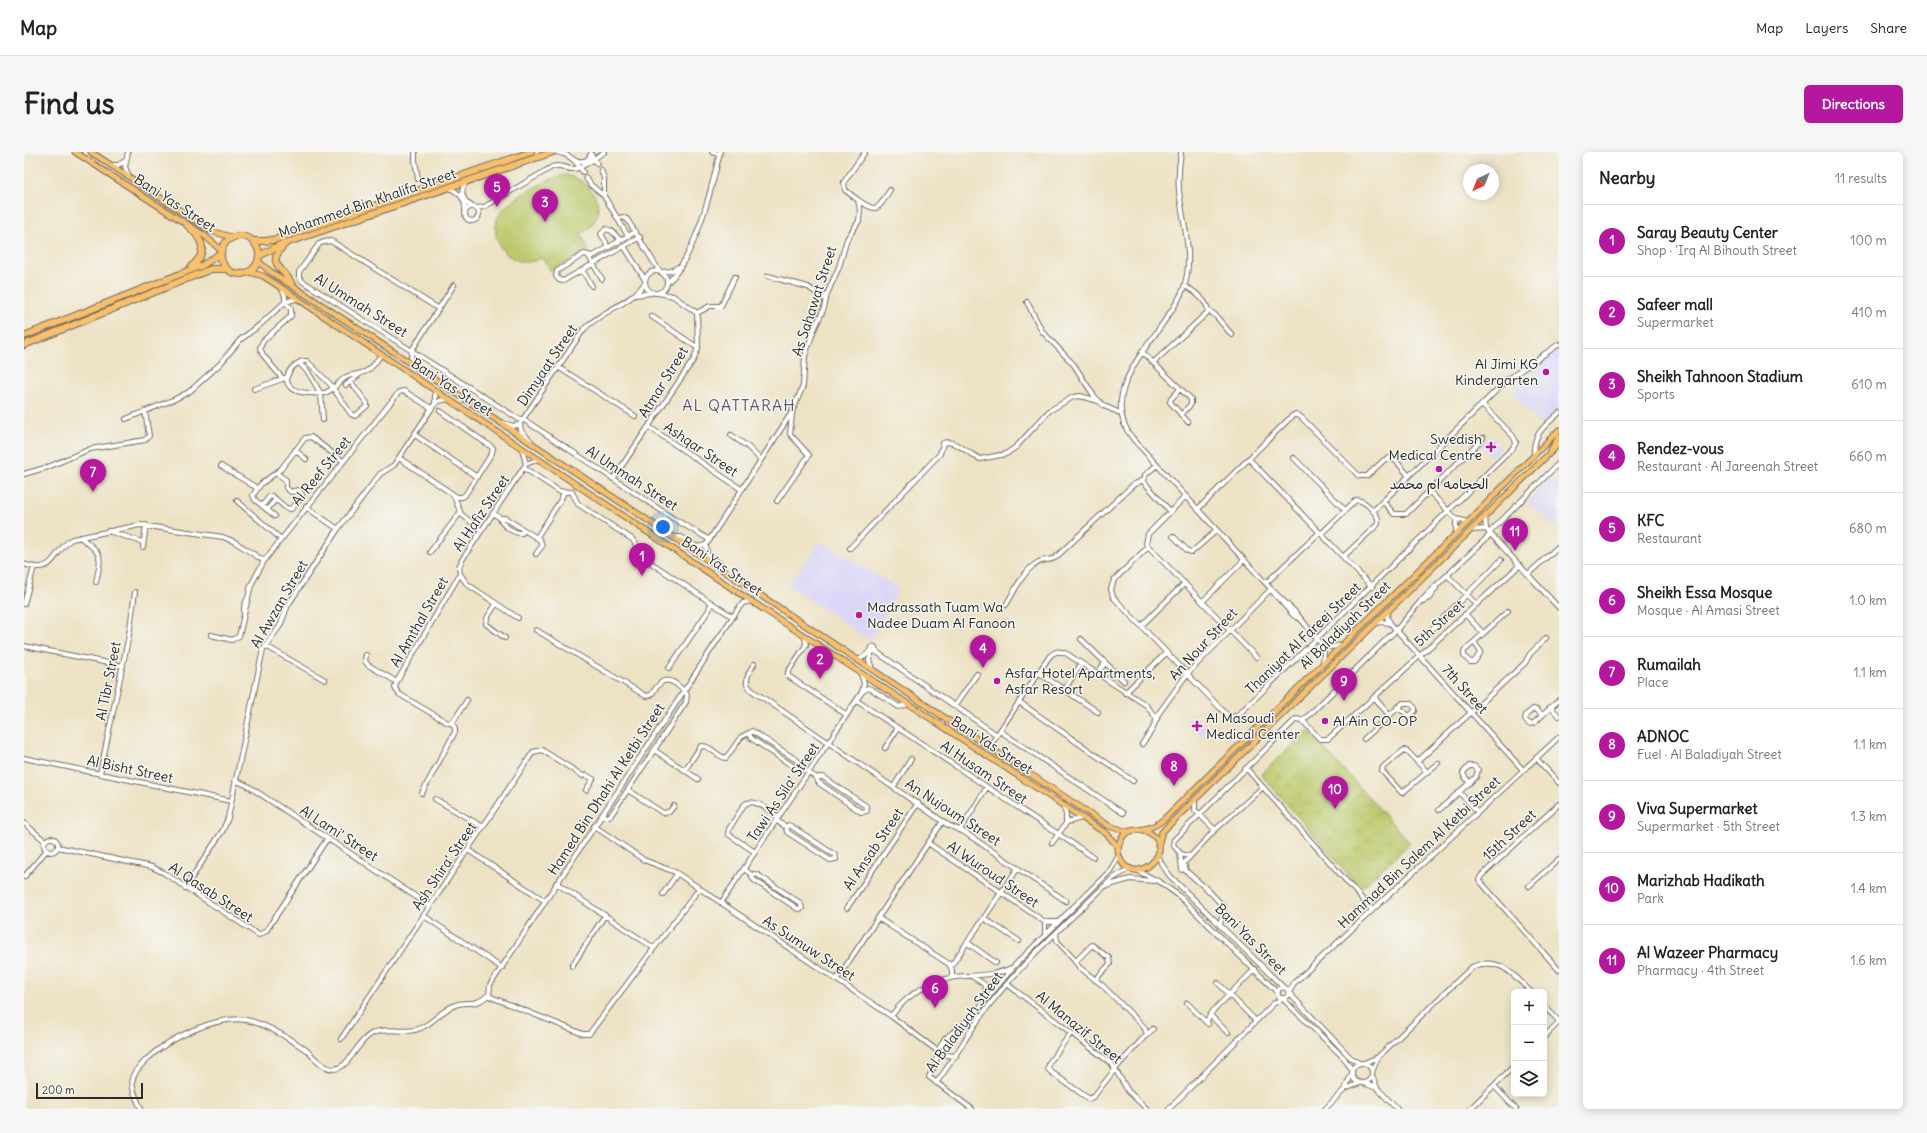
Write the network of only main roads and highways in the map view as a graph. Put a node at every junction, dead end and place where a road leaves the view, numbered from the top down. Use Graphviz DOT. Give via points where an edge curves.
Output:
graph roads {
  1 [pos="75,152"];
  2 [pos="91,152"];
  3 [pos="531,152"];
  4 [pos="553,152"];
  5 [pos="187,225"];
  6 [pos="231,237"];
  7 [pos="254,241"];
  8 [pos="286,243"];
  9 [pos="221,252"];
  10 [pos="259,258"];
  11 [pos="227,269"];
  12 [pos="188,271"];
  13 [pos="249,272"];
  14 [pos="292,285"];
  15 [pos="24,336"];
  16 [pos="24,345"];
  17 [pos="1559,430"];
  18 [pos="1559,437"];
  19 [pos="1559,444"];
  20 [pos="1549,454"];
  21 [pos="736,578"];
  22 [pos="724,582"];
  23 [pos="881,686"];
  24 [pos="901,690"];
  25 [pos="1143,830"];
  26 [pos="1128,832"];
  27 [pos="1158,846"];
  28 [pos="1118,847"];
  1 -- 5 [label="main road, Bani Yas Street"];
  2 -- 6 [label="main road, Bani Yas Street" via="211,231"];
  3 -- 7 [label="highway, Mohammed Bin Khalifa Street" via="277,239"];
  4 -- 8 [label="highway, Mohammed Bin Khalifa Street"];
  5 -- 9 [label="main road, Bani Yas Street" via="209,239"];
  5 -- 12 [label="highway" via="197,235 203,251 199,261"];
  6 -- 7 [label="highway" via="243,236"];
  6 -- 9 [label="highway" via="225,242"];
  7 -- 10 [label="highway"];
  8 -- 10 [label="highway, Mohammed Bin Khalifa Street" via="268,250"];
  8 -- 14 [label="highway" via="276,254 276,261 278,268"];
  9 -- 11 [label="highway" via="221,260"];
  9 -- 12 [label="highway" via="207,263"];
  10 -- 13 [label="highway"];
  10 -- 14 [label="main road, Bani Yas Street" via="263,266"];
  11 -- 13 [label="highway" via="236,273"];
  11 -- 16 [label="highway" via="211,269"];
  12 -- 15 [label="highway"];
  13 -- 22 [label="main road, Bani Yas Street" via="263,276"];
  14 -- 21 [label="main road, Bani Yas Street"];
  17 -- 25 [label="main road, Al Baladiyah Street" via="1163,820"];
  18 -- 20 [label="main road"];
  19 -- 20 [label="main road, Al Baladiyah Street"];
  20 -- 27 [label="main road, Al Baladiyah Street" via="1162,832"];
  21 -- 22 [label="main road"];
  21 -- 24 [label="main road, Bani Yas Street"];
  22 -- 23 [label="main road, Bani Yas Street"];
  23 -- 24 [label="main road" via="886,686 897,694"];
  23 -- 28 [label="main road, Bani Yas Street" via="1109,836"];
  24 -- 26 [label="main road, Bani Yas Street" via="1109,826"];
  25 -- 26 [label="main road"];
  25 -- 27 [label="main road" via="1151,834"];
  26 -- 28 [label="main road"];
  27 -- 28 [label="main road" via="1158,853 1151,865 1143,869 1132,868 1123,863"];
}
